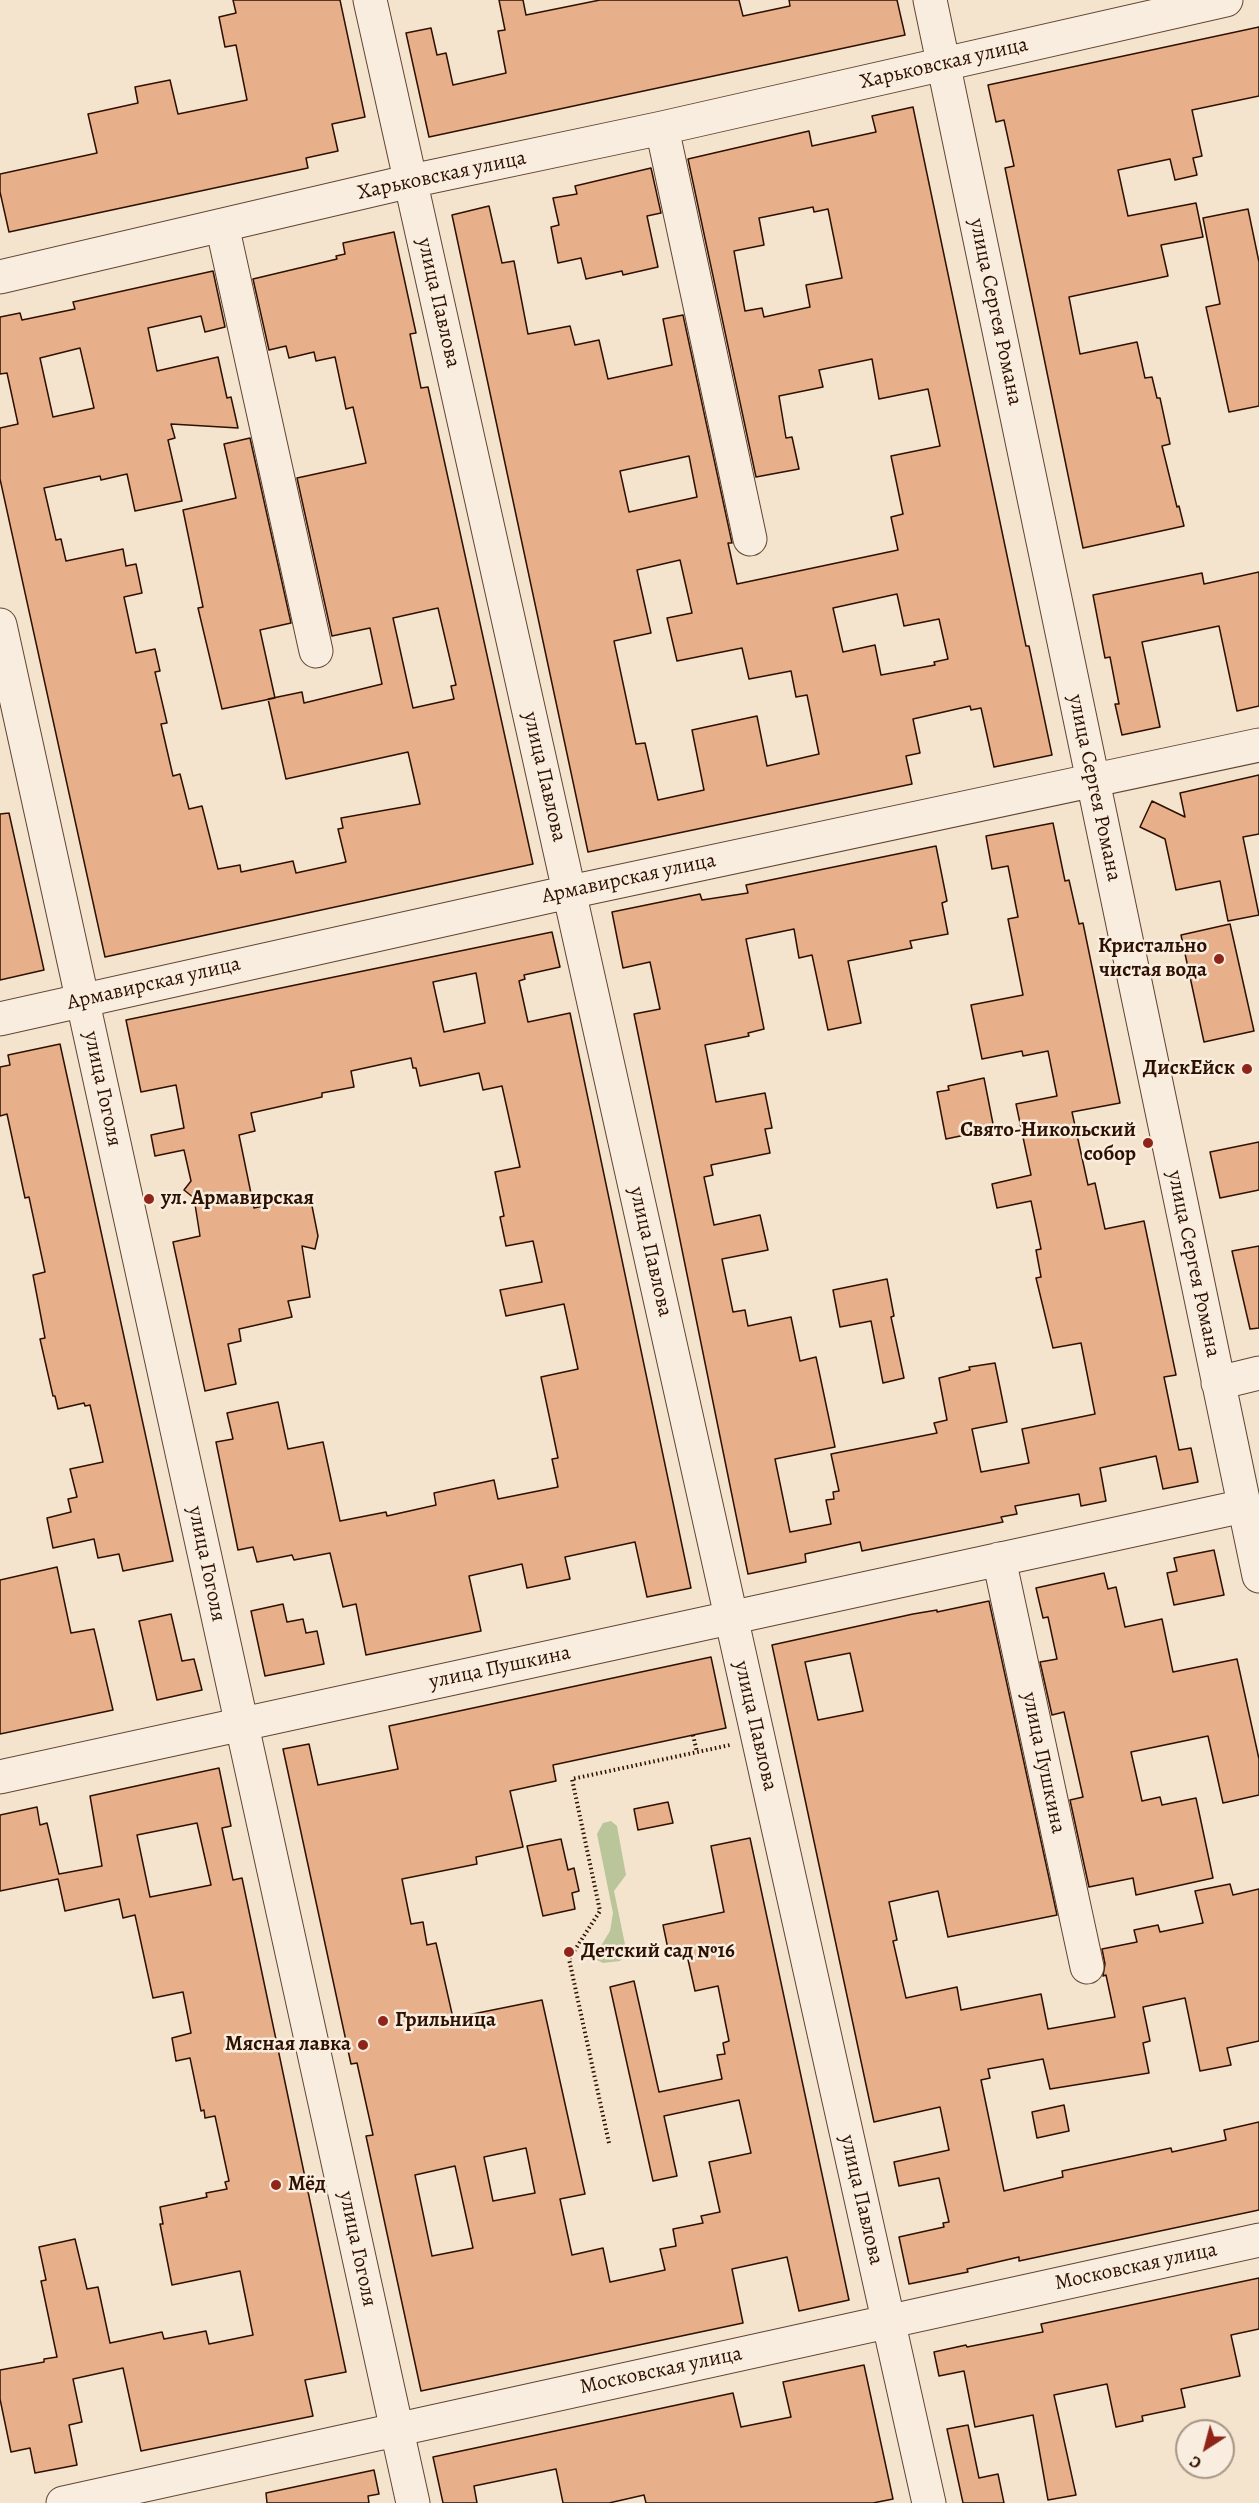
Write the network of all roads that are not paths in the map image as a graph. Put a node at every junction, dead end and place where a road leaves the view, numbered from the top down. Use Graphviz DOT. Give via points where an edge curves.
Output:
graph roads {
  1 [pos="370,0"];
  2 [pos="930,0"];
  3 [pos="1226,0"];
  4 [pos="943,64"];
  5 [pos="662,128"];
  6 [pos="411,182"];
  7 [pos="222,225"];
  8 [pos="0,277"];
  9 [pos="750,539"];
  10 [pos="0,625"];
  11 [pos="316,651"];
  12 [pos="1259,745"];
  13 [pos="1092,780"];
  14 [pos="569,892"];
  15 [pos="82,1000"];
  16 [pos="0,1018"];
  17 [pos="1259,1373"];
  18 [pos="1218,1383"];
  19 [pos="1244,1506"];
  20 [pos="999,1559"];
  21 [pos="1259,1576"];
  22 [pos="731,1617"];
  23 [pos="242,1724"];
  24 [pos="0,1778"];
  25 [pos="1087,1967"];
  26 [pos="1259,2240"];
  27 [pos="888,2321"];
  28 [pos="397,2429"];
  29 [pos="63,2503"];
  30 [pos="413,2503"];
  31 [pos="929,2503"];
  1 -- 6 [label="street, улица Павлова"];
  2 -- 4 [label="street, улица Сергея Романа"];
  3 -- 4 [label="street, Харьковская улица"];
  4 -- 5 [label="street, Харьковская улица"];
  4 -- 13 [label="street, улица Сергея Романа"];
  5 -- 6 [label="street, Харьковская улица"];
  5 -- 9 [label="street"];
  6 -- 7 [label="street, Харьковская улица"];
  6 -- 14 [label="street, улица Павлова"];
  7 -- 8 [label="street, Харьковская улица"];
  7 -- 11 [label="street"];
  10 -- 15 [label="street, улица Гоголя"];
  12 -- 13 [label="street, Армавирская улица"];
  13 -- 14 [label="street, Армавирская улица"];
  13 -- 18 [label="street, улица Сергея Романа"];
  14 -- 15 [label="street, Армавирская улица"];
  14 -- 22 [label="street, улица Павлова"];
  15 -- 16 [label="street, Армавирская улица"];
  15 -- 23 [label="street, улица Гоголя"];
  17 -- 18 [label="street"];
  18 -- 19 [label="street, улица Сергея Романа"];
  19 -- 20 [label="street, улица Пушкина"];
  19 -- 21 [label="street, улица Сергея Романа"];
  20 -- 22 [label="street, улица Пушкина"];
  20 -- 25 [label="street, улица Пушкина"];
  22 -- 23 [label="street, улица Пушкина"];
  22 -- 27 [label="street, улица Павлова"];
  23 -- 24 [label="street, улица Пушкина"];
  23 -- 28 [label="street, улица Гоголя"];
  26 -- 27 [label="street, Московская улица"];
  27 -- 28 [label="street, Московская улица"];
  27 -- 31 [label="street, улица Павлова"];
  28 -- 29 [label="street, Московская улица"];
  28 -- 30 [label="street, улица Гоголя"];
}
